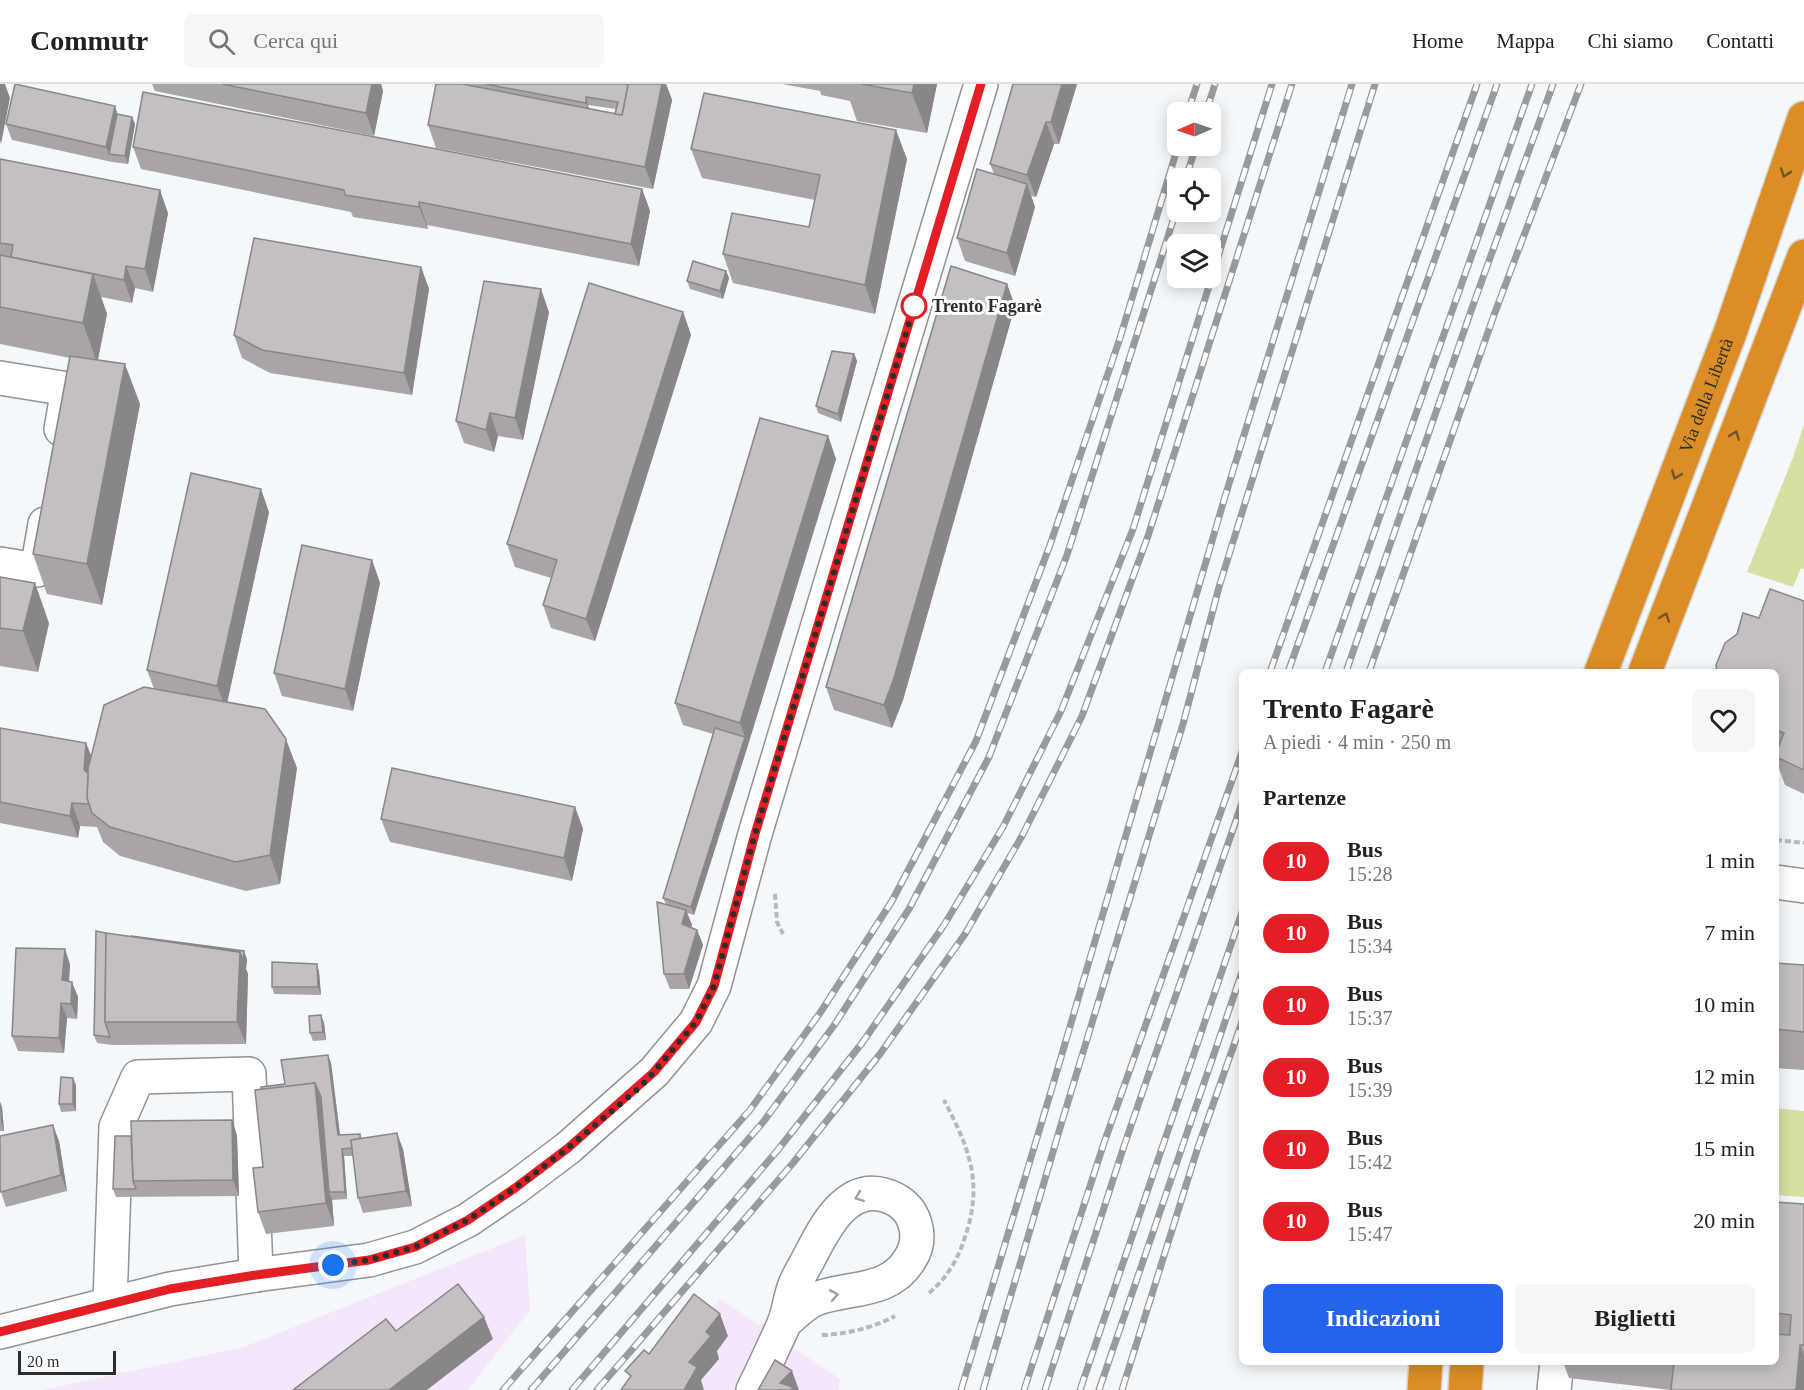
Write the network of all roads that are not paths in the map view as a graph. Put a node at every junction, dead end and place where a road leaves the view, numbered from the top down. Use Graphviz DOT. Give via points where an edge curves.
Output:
graph roads {
  1 [pos="981,84"];
  2 [pos="1804,118"];
  3 [pos="1804,256"];
  4 [pos="0,378"];
  5 [pos="56,457"];
  6 [pos="51,491"];
  7 [pos="0,564"];
  8 [pos="1602,669"];
  9 [pos="1647,669"];
  10 [pos="1779,882"];
  11 [pos="1804,886"];
  12 [pos="256,1275"];
  13 [pos="110,1304"];
  14 [pos="0,1332"];
  15 [pos="779,1335"];
  16 [pos="1425,1365"];
  17 [pos="1467,1365"];
  18 [pos="1557,1365"];
  19 [pos="753,1390"];
  20 [pos="1424,1390"];
  21 [pos="1465,1390"];
  22 [pos="1554,1390"];
  1 -- 12 [label="street" via="755,834 716,976 696,1022 639,1088 568,1148 468,1220 415,1247 369,1260"];
  2 -- 8 [label="highway, Via della Libertà, one-way" via="1730,333"];
  9 -- 3 [label="highway, one-way"];
  4 -- 5 [label="street" via="68,389"];
  6 -- 7 [label="street" via="37,570"];
  10 -- 11 [label="street"];
  12 -- 13 [label="street" via="170,1289"];
  12 -- 13 [label="street" via="249,1074 138,1077 116,1127"];
  13 -- 14 [label="street"];
  15 -- 19 [label="street"];
  16 -- 20 [label="highway"];
  17 -- 21 [label="highway"];
  18 -- 22 [label="street"];
}
